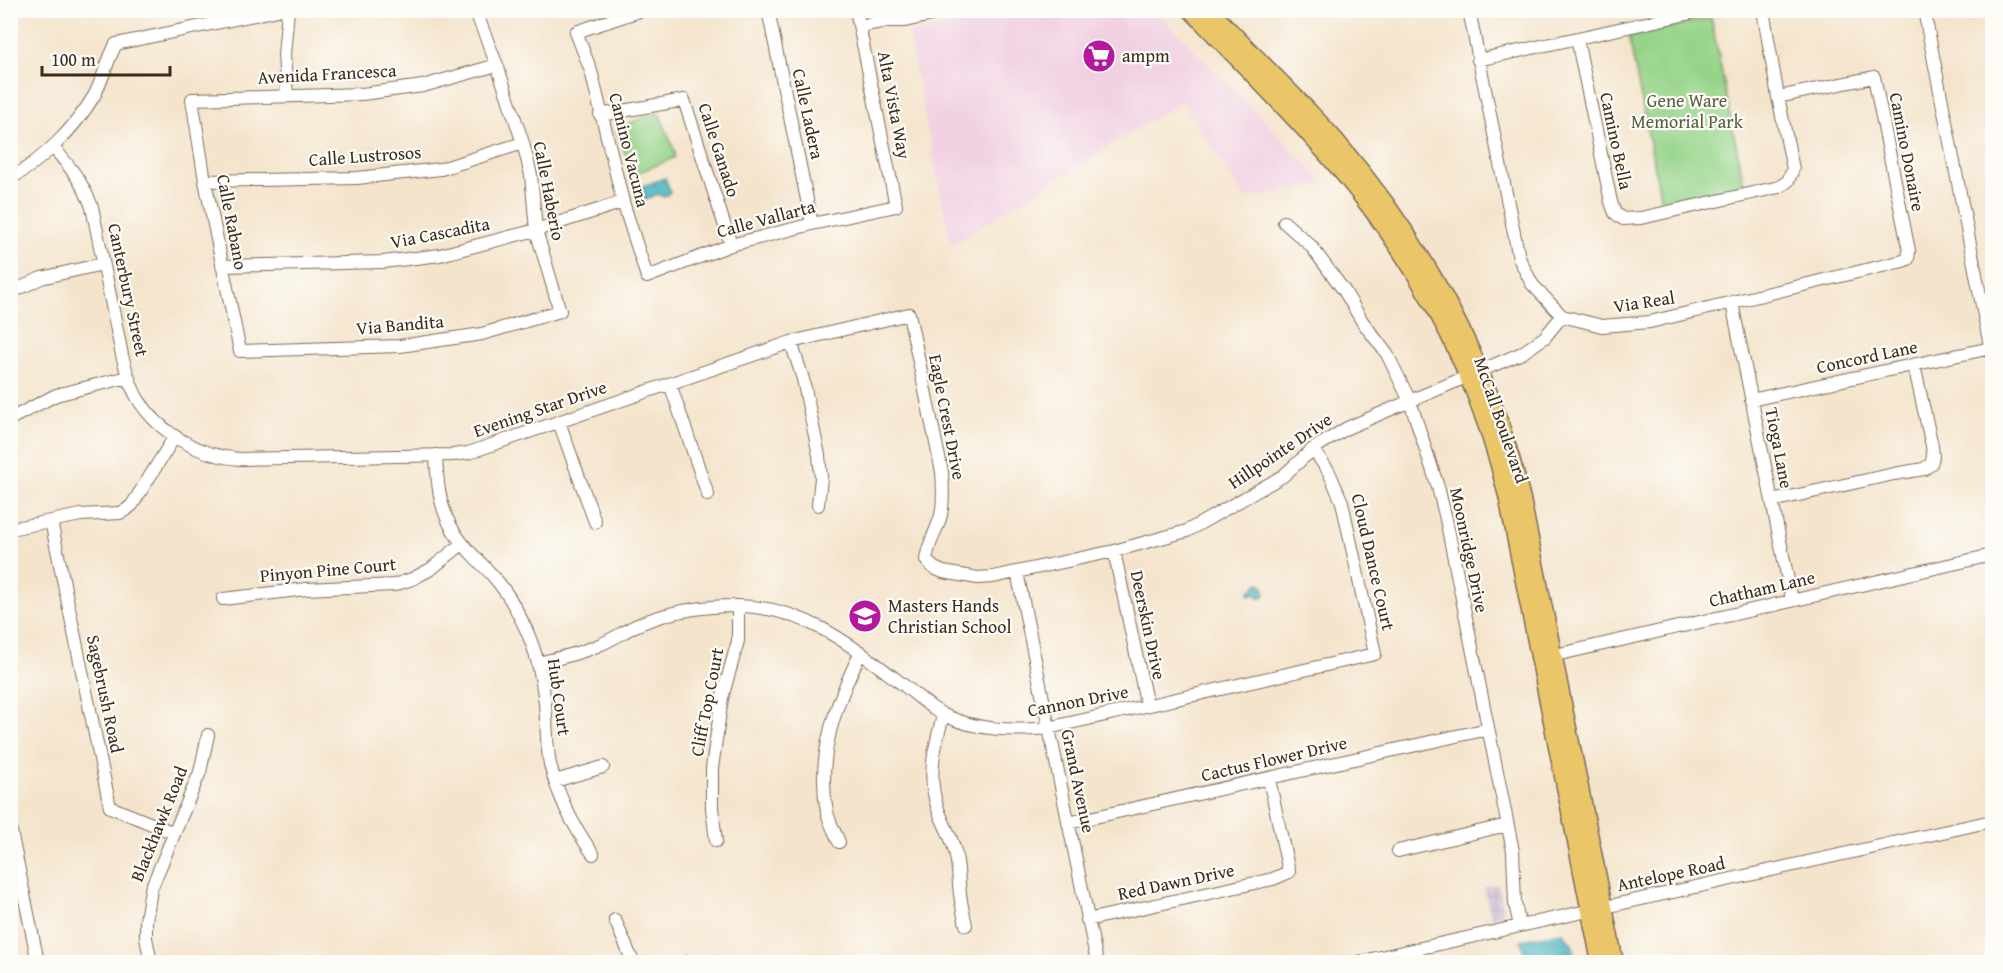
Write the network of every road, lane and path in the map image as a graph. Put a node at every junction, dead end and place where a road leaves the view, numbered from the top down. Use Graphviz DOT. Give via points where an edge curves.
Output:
graph roads {
  1 [pos="278,10"];
  2 [pos="288,10"];
  3 [pos="475,10"];
  4 [pos="642,10"];
  5 [pos="768,10"];
  6 [pos="856,10"];
  7 [pos="954,10"];
  8 [pos="1191,10"];
  9 [pos="1210,10"];
  10 [pos="1468,10"];
  11 [pos="1705,10"];
  12 [pos="1763,10"];
  13 [pos="1924,10"];
  14 [pos="219,16"];
  15 [pos="860,26"];
  16 [pos="1577,39"];
  17 [pos="1478,60"];
  18 [pos="497,65"];
  19 [pos="287,95"];
  20 [pos="1778,97"];
  21 [pos="192,99"];
  22 [pos="600,115"];
  23 [pos="523,143"];
  24 [pos="53,147"];
  25 [pos="1325,152"];
  26 [pos="10,179"];
  27 [pos="205,181"];
  28 [pos="623,202"];
  29 [pos="896,206"];
  30 [pos="1284,222"];
  31 [pos="812,224"];
  32 [pos="1401,225"];
  33 [pos="536,230"];
  34 [pos="731,245"];
  35 [pos="1908,259"];
  36 [pos="103,264"];
  37 [pos="222,266"];
  38 [pos="647,277"];
  39 [pos="10,293"];
  40 [pos="1732,303"];
  41 [pos="560,311"];
  42 [pos="909,314"];
  43 [pos="1562,315"];
  44 [pos="791,342"];
  45 [pos="240,351"];
  46 [pos="1992,352"];
  47 [pos="1914,365"];
  48 [pos="1474,374"];
  49 [pos="128,377"];
  50 [pos="670,384"];
  51 [pos="1751,400"];
  52 [pos="1410,401"];
  53 [pos="10,419"];
  54 [pos="559,422"];
  55 [pos="175,436"];
  56 [pos="1313,449"];
  57 [pos="436,455"];
  58 [pos="708,495"];
  59 [pos="1772,501"];
  60 [pos="818,505"];
  61 [pos="51,521"];
  62 [pos="595,522"];
  63 [pos="10,529"];
  64 [pos="462,544"];
  65 [pos="1114,551"];
  66 [pos="1992,555"];
  67 [pos="926,560"];
  68 [pos="1017,572"];
  69 [pos="223,599"];
  70 [pos="1792,600"];
  71 [pos="738,606"];
  72 [pos="861,652"];
  73 [pos="1375,654"];
  74 [pos="1547,657"];
  75 [pos="538,663"];
  76 [pos="1147,706"];
  77 [pos="944,716"];
  78 [pos="1048,728"];
  79 [pos="1488,729"];
  80 [pos="208,735"];
  81 [pos="603,767"];
  82 [pos="1269,779"];
  83 [pos="555,781"];
  84 [pos="1992,821"];
  85 [pos="1068,823"];
  86 [pos="1507,825"];
  87 [pos="10,827"];
  88 [pos="174,833"];
  89 [pos="716,841"];
  90 [pos="839,842"];
  91 [pos="1398,851"];
  92 [pos="593,854"];
  93 [pos="1597,908"];
  94 [pos="615,920"];
  95 [pos="1087,921"];
  96 [pos="966,925"];
  97 [pos="1520,926"];
  98 [pos="38,963"];
  99 [pos="151,963"];
  100 [pos="633,963"];
  101 [pos="685,963"];
  102 [pos="713,963"];
  103 [pos="1097,963"];
  104 [pos="1358,963"];
  105 [pos="1600,963"];
  106 [pos="1615,963"];
  1 -- 14 [label="street"];
  2 -- 19 [label="street" via="284,55"];
  3 -- 18 [label="street, Calle Haberio"];
  4 -- 22 [label="street, Camino Vacuna" via="576,32 591,71"];
  5 -- 31 [label="street, Calle Ladera"];
  6 -- 15 [label="street, Alta Vista Way"];
  7 -- 15 [label="street"];
  8 -- 25 [label="main road, McCall Boulevard"];
  9 -- 32 [label="main road, McCall Boulevard" via="1326,129"];
  10 -- 17 [label="street"];
  11 -- 16 [label="street"];
  12 -- 20 [label="street"];
  13 -- 46 [label="street"];
  14 -- 24 [label="street" via="116,44 94,96"];
  15 -- 29 [label="street, Alta Vista Way"];
  16 -- 17 [label="street"];
  16 -- 20 [label="street, Camino Bella" via="1611,202 1615,213 1623,219 1779,187 1788,181 1793,169"];
  17 -- 43 [label="street" via="1519,258 1532,284"];
  18 -- 19 [label="street, Avenida Francesca" via="423,86 362,94"];
  18 -- 23 [label="street, Calle Haberio"];
  19 -- 21 [label="street, Avenida Francesca"];
  20 -- 35 [label="street, Camino Donaire" via="1874,77"];
  21 -- 27 [label="street, Calle Rabano"];
  22 -- 28 [label="street, Camino Vacuna"];
  22 -- 34 [label="street, Calle Ganado" via="684,100"];
  23 -- 27 [label="street, Calle Lustrosos" via="441,169 357,178"];
  23 -- 33 [label="street, Calle Haberio" via="531,175"];
  24 -- 26 [label="street"];
  24 -- 36 [label="street, Canterbury Street" via="85,189"];
  25 -- 32 [label="main road" via="1337,156 1382,212"];
  25 -- 48 [label="main road, McCall Boulevard" via="1369,206"];
  27 -- 37 [label="street, Calle Rabano"];
  28 -- 33 [label="street, Via Cascadita"];
  28 -- 38 [label="street, Camino Vacuna"];
  29 -- 31 [label="street, Calle Vallarta"];
  30 -- 52 [label="street, Moonridge Drive" via="1311,246 1345,292 1387,354"];
  31 -- 34 [label="street, Calle Vallarta"];
  32 -- 48 [label="main road, McCall Boulevard" via="1447,300"];
  33 -- 37 [label="street, Via Cascadita" via="440,255 383,262"];
  33 -- 41 [label="street, Calle Haberio"];
  34 -- 38 [label="street, Calle Vallarta"];
  35 -- 40 [label="street, Via Real"];
  36 -- 39 [label="street" via="41,278"];
  36 -- 49 [label="street, Canterbury Street"];
  37 -- 45 [label="street, Calle Rabano"];
  40 -- 43 [label="street, Via Real" via="1619,326 1602,326"];
  40 -- 51 [label="street, Tioga Lane"];
  41 -- 45 [label="street, Via Bandita" via="482,334 400,346"];
  42 -- 44 [label="street, Evening Star Drive"];
  42 -- 67 [label="street, Eagle Crest Drive" via="942,472 940,515"];
  43 -- 48 [label="street, Hillpointe Drive" via="1545,337 1522,353"];
  44 -- 50 [label="street, Evening Star Drive"];
  44 -- 60 [label="street" via="819,454"];
  46 -- 47 [label="street, Concord Lane"];
  47 -- 51 [label="street, Concord Lane"];
  47 -- 59 [label="street" via="1932,446 1931,464 1924,469"];
  48 -- 52 [label="street, Hillpointe Drive"];
  48 -- 74 [label="main road, McCall Boulevard"];
  49 -- 53 [label="street" via="56,395"];
  49 -- 55 [label="street, Canterbury Street" via="148,413"];
  50 -- 54 [label="street, Evening Star Drive"];
  50 -- 58 [label="street"];
  51 -- 59 [label="street, Tioga Lane"];
  52 -- 56 [label="street, Hillpointe Drive" via="1347,428"];
  52 -- 79 [label="street, Moonridge Drive" via="1441,498"];
  54 -- 57 [label="street, Evening Star Drive" via="483,449"];
  54 -- 62 [label="street"];
  55 -- 57 [label="street, Evening Star Drive" via="208,453 233,458"];
  55 -- 61 [label="street" via="126,510"];
  56 -- 65 [label="street, Hillpointe Drive" via="1283,476 1187,531"];
  56 -- 73 [label="street, Cloud Dance Court" via="1342,502"];
  57 -- 64 [label="street, Hub Court" via="439,496"];
  59 -- 70 [label="street, Tioga Lane"];
  61 -- 63 [label="street"];
  61 -- 88 [label="street, Sagebrush Road" via="110,807"];
  64 -- 69 [label="street, Pinyon Pine Court" via="431,569 394,585 306,589"];
  64 -- 75 [label="street, Hub Court" via="506,593"];
  65 -- 68 [label="street, Hillpointe Drive"];
  65 -- 76 [label="street, Deerskin Drive"];
  66 -- 70 [label="street, Chatham Lane"];
  67 -- 68 [label="street, Hillpointe Drive" via="943,572 978,578"];
  68 -- 78 [label="street, Grand Avenue"];
  70 -- 74 [label="street, Chatham Lane"];
  71 -- 72 [label="street, Cannon Drive" via="790,614 816,624"];
  71 -- 75 [label="street, Cannon Drive" via="669,615 637,625 600,645"];
  71 -- 89 [label="street, Cliff Top Court" via="738,641 720,707 712,768"];
  72 -- 77 [label="street, Cannon Drive"];
  72 -- 90 [label="street" via="837,703 825,760 827,814"];
  73 -- 76 [label="street, Cannon Drive"];
  74 -- 93 [label="main road, McCall Boulevard"];
  75 -- 83 [label="street, Hub Court"];
  76 -- 78 [label="street, Cannon Drive"];
  77 -- 78 [label="street, Cannon Drive" via="991,729"];
  77 -- 96 [label="street" via="932,763 933,785 937,806 954,846"];
  78 -- 85 [label="street, Grand Avenue"];
  79 -- 82 [label="street, Cactus Flower Drive"];
  79 -- 86 [label="street, Moonridge Drive"];
  80 -- 88 [label="street, Blackhawk Road" via="200,772"];
  81 -- 83 [label="street"];
  82 -- 85 [label="street, Cactus Flower Drive"];
  82 -- 95 [label="street, Red Dawn Drive" via="1289,872 1273,879"];
  83 -- 92 [label="street, Hub Court" via="576,830"];
  84 -- 93 [label="street, Antelope Road"];
  85 -- 95 [label="street, Grand Avenue"];
  86 -- 91 [label="street"];
  86 -- 97 [label="street, Moonridge Drive"];
  87 -- 98 [label="street"];
  88 -- 99 [label="street, Blackhawk Road" via="147,904 146,938"];
  93 -- 97 [label="street, Antelope Road"];
  93 -- 105 [label="main road, McCall Boulevard"];
  93 -- 106 [label="main road, McCall Boulevard"];
  94 -- 100 [label="street"];
  95 -- 103 [label="street, Grand Avenue"];
  97 -- 104 [label="street, Antelope Road"];
  101 -- 102 [label="street"];
}
